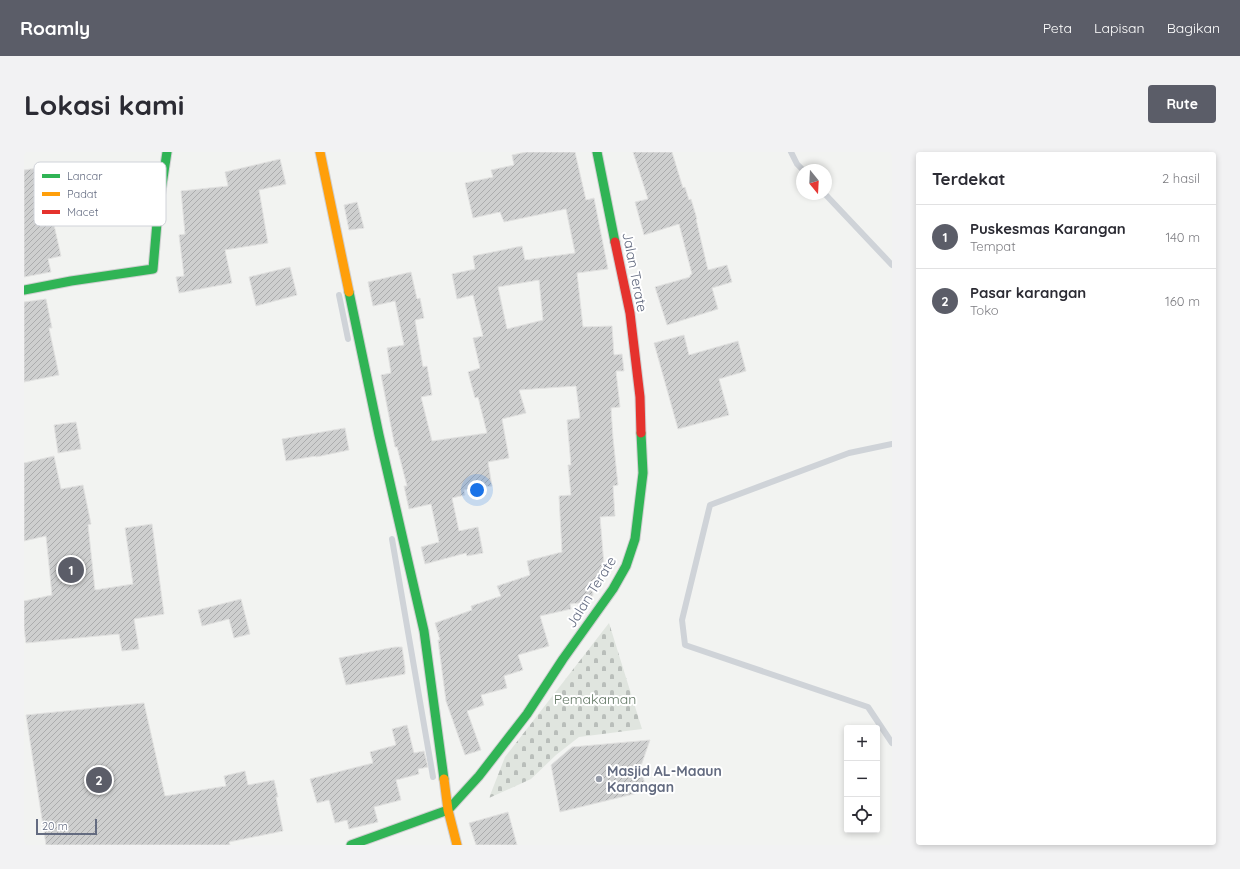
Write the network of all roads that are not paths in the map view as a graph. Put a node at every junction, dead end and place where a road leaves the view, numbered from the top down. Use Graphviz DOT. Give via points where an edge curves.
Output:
graph roads {
  1 [pos="167,152"];
  2 [pos="320,152"];
  3 [pos="597,152"];
  4 [pos="165,162"];
  5 [pos="157,226"];
  6 [pos="24,290"];
  7 [pos="448,810"];
  8 [pos="351,845"];
  9 [pos="457,845"];
  1 -- 4 [label="street"];
  2 -- 7 [label="street" via="379,435 424,631"];
  3 -- 7 [label="street, Jalan Terate" via="630,313 640,397 643,473 635,539 626,566 613,589 527,714 479,776"];
  5 -- 6 [label="street" via="153,269"];
  7 -- 8 [label="street, Jalan Terate"];
  7 -- 9 [label="street"];
}
